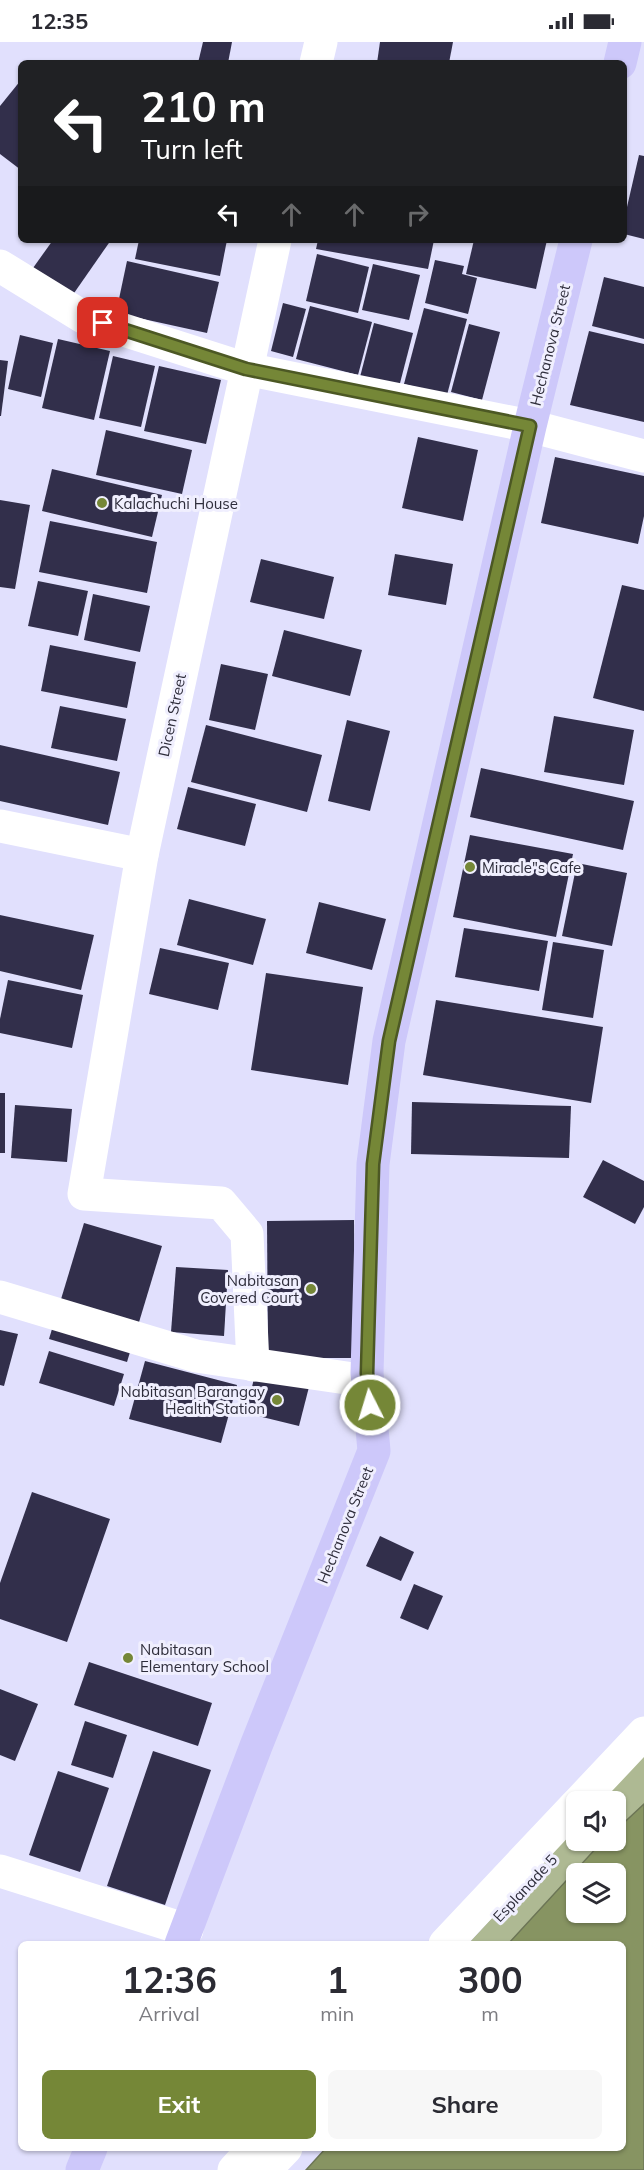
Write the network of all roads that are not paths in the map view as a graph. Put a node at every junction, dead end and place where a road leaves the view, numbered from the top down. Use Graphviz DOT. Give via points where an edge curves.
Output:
graph roads {
  1 [pos="321,42"];
  2 [pos="625,42"];
  3 [pos="317,60"];
  4 [pos="621,60"];
  5 [pos="274,243"];
  6 [pos="575,243"];
  7 [pos="0,266"];
  8 [pos="246,369"];
  9 [pos="530,426"];
  10 [pos="644,456"];
  11 [pos="0,826"];
  12 [pos="142,855"];
  13 [pos="0,1297"];
  14 [pos="253,1365"];
  15 [pos="367,1382"];
  16 [pos="644,1733"];
  17 [pos="644,1760"];
  18 [pos="589,1791"];
  19 [pos="614,1791"];
  20 [pos="566,1816"];
  21 [pos="566,1843"];
  22 [pos="0,1871"];
  23 [pos="184,1937"];
  24 [pos="448,1941"];
  25 [pos="476,1941"];
  26 [pos="90,2151"];
  27 [pos="251,2151"];
  28 [pos="283,2151"];
  29 [pos="82,2170"];
  30 [pos="234,2170"];
  31 [pos="266,2170"];
  1 -- 3 [label="street"];
  2 -- 4 [label="main road"];
  5 -- 8 [label="street, Dicen Street"];
  6 -- 9 [label="main road, Hechanova Street"];
  7 -- 8 [label="street" via="83,317"];
  8 -- 9 [label="street"];
  8 -- 12 [label="street, Dicen Street"];
  9 -- 10 [label="street"];
  9 -- 15 [label="main road, Hechanova Street" via="389,1041 373,1164"];
  11 -- 12 [label="street"];
  12 -- 14 [label="street, Dicen Street" via="84,1194 221,1203 247,1234"];
  13 -- 14 [label="street" via="196,1356"];
  14 -- 15 [label="street"];
  15 -- 23 [label="main road, Hechanova Street" via="374,1451"];
  16 -- 18 [label="street"];
  17 -- 19 [label="street"];
  20 -- 24 [label="street"];
  21 -- 25 [label="street, Esplanade 5"];
  22 -- 23 [label="street"];
  26 -- 29 [label="main road"];
  27 -- 30 [label="street"];
  28 -- 31 [label="street"];
}
